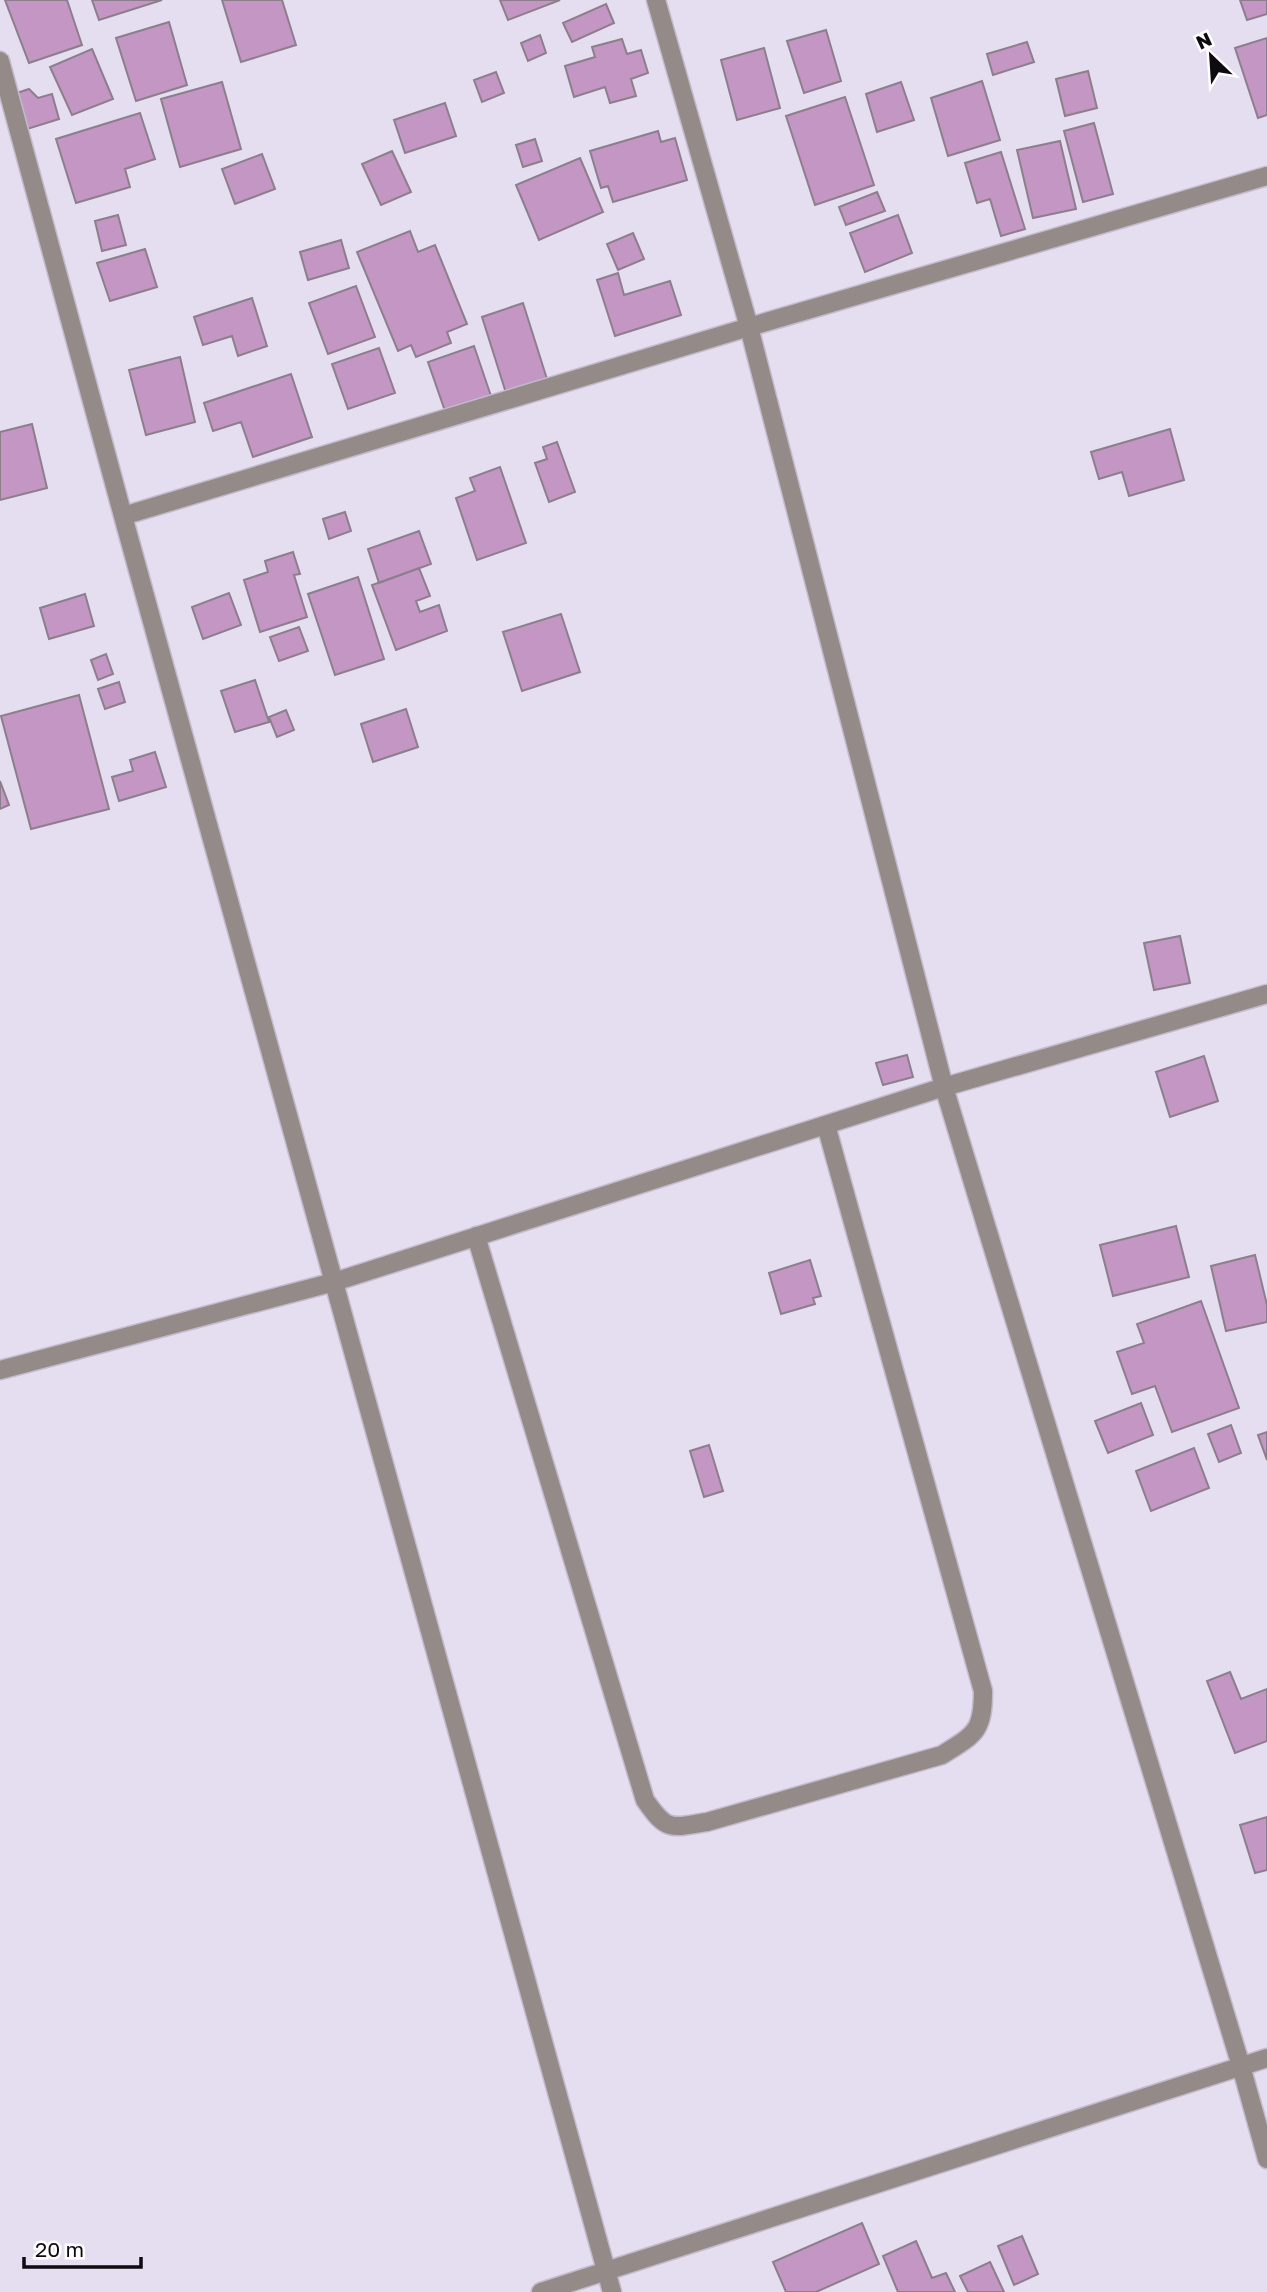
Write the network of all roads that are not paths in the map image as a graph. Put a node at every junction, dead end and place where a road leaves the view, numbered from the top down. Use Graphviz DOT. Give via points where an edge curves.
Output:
graph roads {
  1 [pos="656,0"];
  2 [pos="0,61"];
  3 [pos="1267,176"];
  4 [pos="749,327"];
  5 [pos="123,516"];
  6 [pos="1267,994"];
  7 [pos="944,1087"];
  8 [pos="825,1125"];
  9 [pos="476,1236"];
  10 [pos="334,1282"];
  11 [pos="0,1370"];
  12 [pos="1267,2057"];
  13 [pos="1241,2066"];
  14 [pos="1267,2159"];
  15 [pos="606,2270"];
  16 [pos="541,2292"];
  17 [pos="612,2292"];
  1 -- 4 [label="street"];
  2 -- 5 [label="street"];
  3 -- 4 [label="street"];
  4 -- 5 [label="street"];
  4 -- 7 [label="street"];
  5 -- 10 [label="street"];
  6 -- 7 [label="street"];
  7 -- 8 [label="street"];
  7 -- 13 [label="street"];
  8 -- 9 [label="street"];
  8 -- 9 [label="street" via="983,1691 983,1716 973,1735 942,1755 707,1822 673,1827 659,1819 645,1800"];
  9 -- 10 [label="street"];
  10 -- 11 [label="street"];
  10 -- 15 [label="street"];
  12 -- 13 [label="street"];
  13 -- 14 [label="street"];
  13 -- 15 [label="street"];
  15 -- 16 [label="street"];
  15 -- 17 [label="street"];
}
